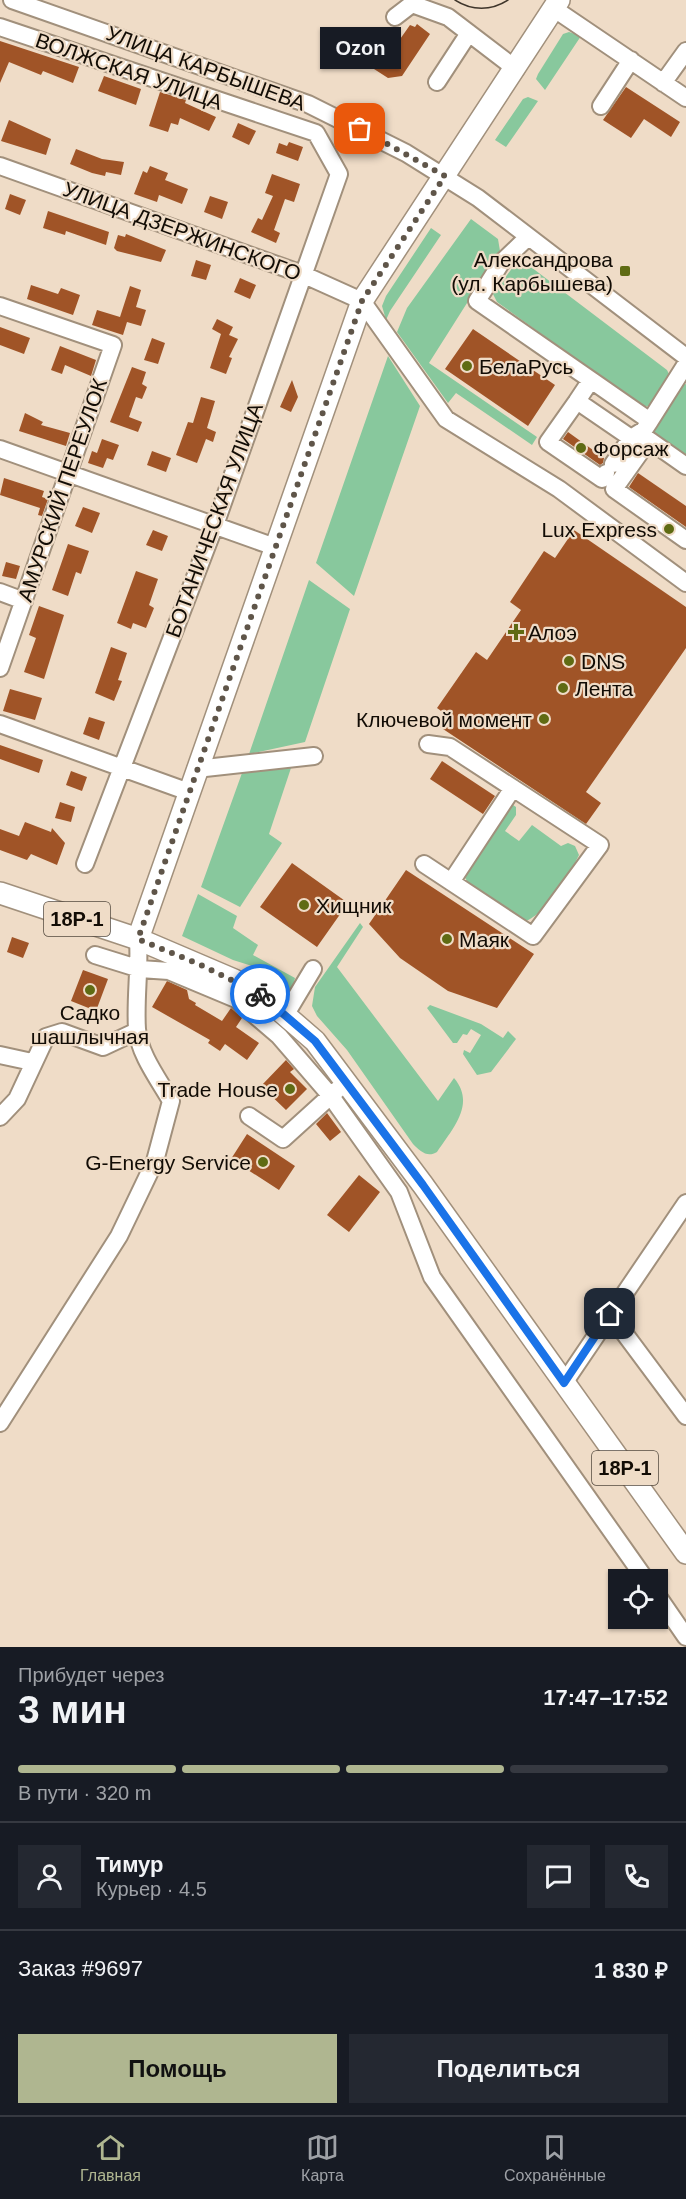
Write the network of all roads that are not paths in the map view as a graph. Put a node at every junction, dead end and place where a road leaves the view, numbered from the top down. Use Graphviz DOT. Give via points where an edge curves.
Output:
graph roads {
  1 [pos="12,0"];
  2 [pos="556,4"];
  3 [pos="395,17"];
  4 [pos="0,27"];
  5 [pos="470,33"];
  6 [pos="686,51"];
  7 [pos="631,60"];
  8 [pos="516,69"];
  9 [pos="437,82"];
  10 [pos="663,83"];
  11 [pos="686,98"];
  12 [pos="601,106"];
  13 [pos="0,166"];
  14 [pos="339,174"];
  15 [pos="445,176"];
  16 [pos="528,237"];
  17 [pos="302,274"];
  18 [pos="362,301"];
  19 [pos="0,306"];
  20 [pos="686,357"];
  21 [pos="686,364"];
  22 [pos="591,380"];
  23 [pos="577,401"];
  24 [pos="650,421"];
  25 [pos="631,438"];
  26 [pos="0,449"];
  27 [pos="686,466"];
  28 [pos="68,473"];
  29 [pos="215,525"];
  30 [pos="686,540"];
  31 [pos="275,547"];
  32 [pos="686,583"];
  33 [pos="0,592"];
  34 [pos="24,601"];
  35 [pos="0,668"];
  36 [pos="0,724"];
  37 [pos="428,744"];
  38 [pos="314,756"];
  39 [pos="121,768"];
  40 [pos="196,769"];
  41 [pos="513,788"];
  42 [pos="189,792"];
  43 [pos="85,864"];
  44 [pos="424,864"];
  45 [pos="451,882"];
  46 [pos="0,892"];
  47 [pos="138,939"];
  48 [pos="95,955"];
  49 [pos="140,969"];
  50 [pos="313,969"];
  51 [pos="291,1018"];
  52 [pos="137,1031"];
  53 [pos="279,1036"];
  54 [pos="0,1055"];
  55 [pos="32,1062"];
  56 [pos="348,1083"];
  57 [pos="330,1095"];
  58 [pos="249,1116"];
  59 [pos="0,1117"];
  60 [pos="686,1203"];
  61 [pos="610,1314"];
  62 [pos="564,1383"];
  63 [pos="686,1416"];
  64 [pos="0,1423"];
  65 [pos="686,1553"];
  66 [pos="638,1569"];
  67 [pos="668,1611"];
  68 [pos="686,1637"];
  1 -- 15 [label="street, УЛИЦА КАРБЫШЕВА" via="308,104"];
  2 -- 7 [label="street"];
  2 -- 8 [label="main road"];
  3 -- 5 [label="street" via="412,4 448,17"];
  4 -- 14 [label="street, ВОЛЖСКАЯ УЛИЦА" via="316,133"];
  5 -- 8 [label="street"];
  5 -- 9 [label="street"];
  6 -- 10 [label="street"];
  7 -- 10 [label="street"];
  7 -- 12 [label="street"];
  8 -- 15 [label="main road"];
  10 -- 11 [label="street"];
  13 -- 17 [label="street, УЛИЦА ДЗЕРЖИНСКОГО"];
  14 -- 17 [label="street, БОТАНИЧЕСКАЯ УЛИЦА"];
  15 -- 16 [label="street, УЛИЦА КАРБЫШЕВА"];
  15 -- 18 [label="main road"];
  16 -- 20 [label="street, УЛИЦА КАРБЫШЕВА"];
  16 -- 22 [label="street" via="501,263 477,301"];
  17 -- 18 [label="street, УЛИЦА ДЗЕРЖИНСКОГО"];
  17 -- 29 [label="street, БОТАНИЧЕСКАЯ УЛИЦА"];
  18 -- 31 [label="main road"];
  18 -- 32 [label="street" via="446,419 559,489"];
  19 -- 28 [label="street, АМУРСКИЙ ПЕРЕУЛОК" via="112,345"];
  21 -- 24 [label="street"];
  22 -- 23 [label="street"];
  22 -- 24 [label="street"];
  23 -- 25 [label="street"];
  23 -- 25 [label="street" via="548,442 602,479"];
  24 -- 25 [label="street"];
  26 -- 28 [label="street"];
  27 -- 30 [label="street" via="649,440 614,489"];
  28 -- 29 [label="street"];
  28 -- 34 [label="street, АМУРСКИЙ ПЕРЕУЛОК"];
  29 -- 31 [label="street"];
  29 -- 39 [label="street, БОТАНИЧЕСКАЯ УЛИЦА"];
  31 -- 40 [label="main road"];
  33 -- 34 [label="street"];
  34 -- 35 [label="street, АМУРСКИЙ ПЕРЕУЛОК"];
  36 -- 39 [label="street"];
  37 -- 41 [label="street" via="450,747"];
  38 -- 40 [label="street"];
  39 -- 42 [label="street"];
  39 -- 43 [label="street, БОТАНИЧЕСКАЯ УЛИЦА"];
  40 -- 42 [label="main road"];
  41 -- 45 [label="street"];
  41 -- 45 [label="street" via="600,845 533,936"];
  42 -- 47 [label="main road"];
  44 -- 45 [label="street"];
  46 -- 47 [label="main road, 18Р-1"];
  47 -- 49 [label="street"];
  47 -- 51 [label="main road, 18Р-1" via="234,980"];
  48 -- 49 [label="street"];
  49 -- 52 [label="street"];
  49 -- 53 [label="street" via="169,971 236,999"];
  50 -- 51 [label="street"];
  51 -- 53 [label="street"];
  51 -- 56 [label="main road, 18Р-1"];
  52 -- 55 [label="street" via="103,1047 62,1032 46,1037"];
  52 -- 64 [label="street" via="171,1101 155,1161 119,1236"];
  53 -- 57 [label="street"];
  54 -- 55 [label="street"];
  55 -- 59 [label="street" via="17,1099"];
  56 -- 57 [label="street"];
  56 -- 62 [label="main road, 18Р-1"];
  57 -- 58 [label="street" via="283,1139"];
  57 -- 66 [label="street" via="399,1192 432,1277"];
  60 -- 61 [label="street"];
  61 -- 62 [label="street"];
  61 -- 63 [label="street"];
  62 -- 65 [label="main road, 18Р-1"];
  67 -- 68 [label="street"];
}
